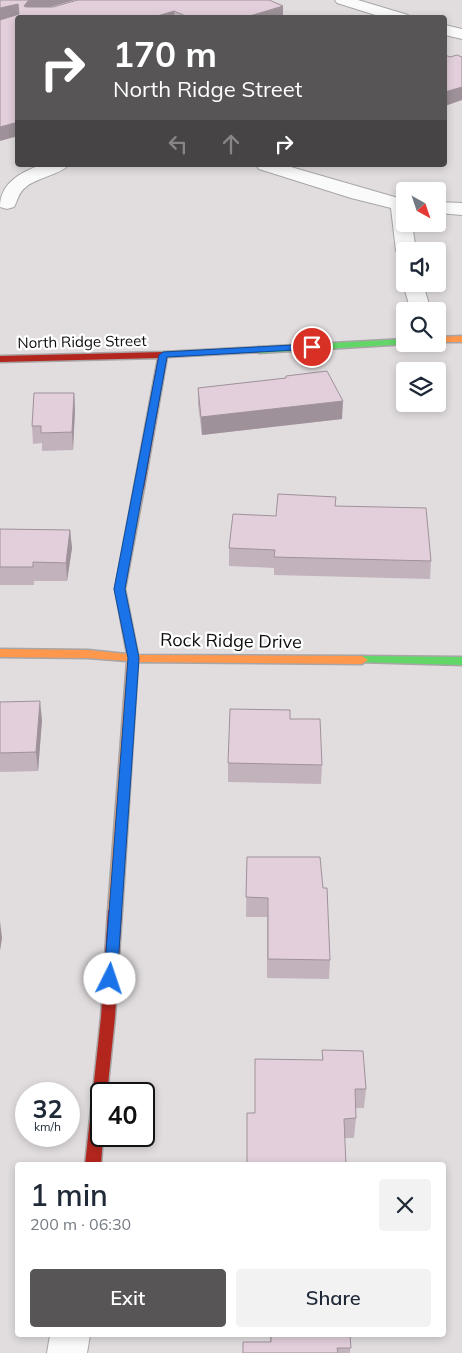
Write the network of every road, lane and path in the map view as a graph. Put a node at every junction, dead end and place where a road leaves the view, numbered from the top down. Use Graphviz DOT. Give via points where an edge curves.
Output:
graph roads {
  1 [pos="342,0"];
  2 [pos="393,15"];
  3 [pos="447,30"];
  4 [pos="462,34"];
  5 [pos="52,167"];
  6 [pos="272,167"];
  7 [pos="7,203"];
  8 [pos="396,204"];
  9 [pos="446,208"];
  10 [pos="462,209"];
  11 [pos="462,339"];
  12 [pos="446,340"];
  13 [pos="396,342"];
  14 [pos="163,355"];
  15 [pos="0,359"];
  16 [pos="0,653"];
  17 [pos="133,658"];
  18 [pos="462,661"];
  19 [pos="93,1162"];
  20 [pos="70,1337"];
  21 [pos="67,1353"];
  1 -- 2 [label="street"];
  3 -- 4 [label="street"];
  5 -- 7 [label="street" via="16,185 7,194"];
  6 -- 8 [label="street"];
  9 -- 10 [label="street"];
  11 -- 12 [label="street"];
  13 -- 14 [label="street, North Ridge Street"];
  14 -- 15 [label="street, North Ridge Street"];
  14 -- 17 [label="street" via="120,589"];
  16 -- 17 [label="street, Rock Ridge Drive"];
  17 -- 18 [label="street, Rock Ridge Drive"];
  17 -- 19 [label="street" via="108,1017"];
  20 -- 21 [label="street"];
}
